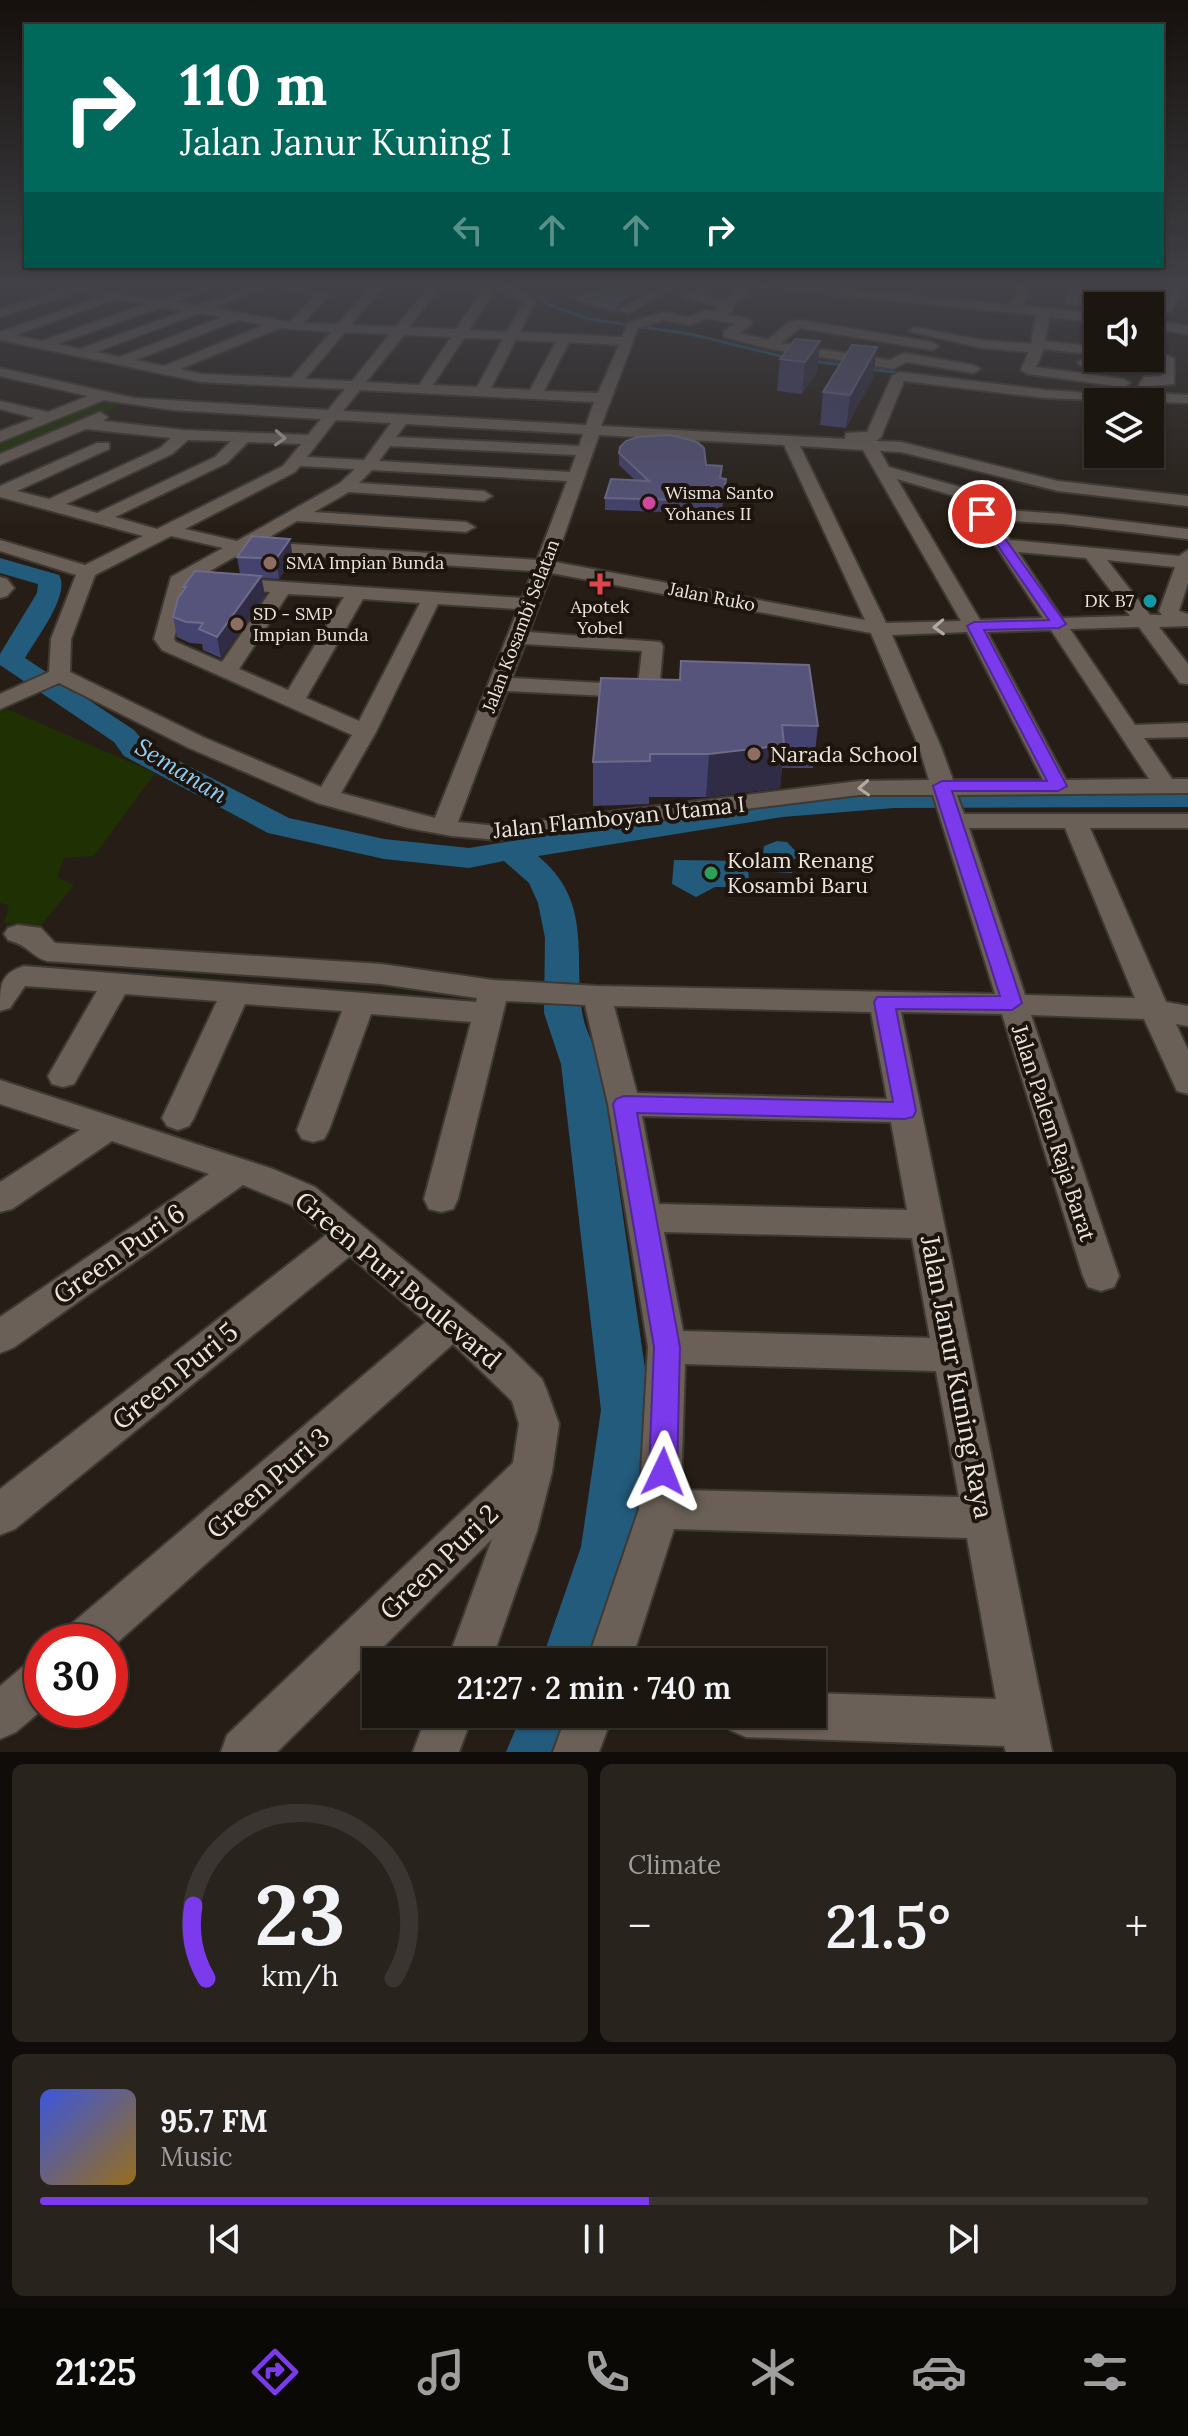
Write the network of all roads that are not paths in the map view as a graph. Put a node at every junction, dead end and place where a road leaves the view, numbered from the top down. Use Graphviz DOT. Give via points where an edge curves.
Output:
graph roads {
  1 [pos="15,368"];
  2 [pos="144,368"];
  3 [pos="173,368"];
  4 [pos="308,368"];
  5 [pos="371,368"];
  6 [pos="436,368"];
  7 [pos="494,368"];
  8 [pos="549,368"];
  9 [pos="615,368"];
  10 [pos="966,368"];
  11 [pos="984,368"];
  12 [pos="1026,368"];
  13 [pos="1077,368"];
  14 [pos="1168,368"];
  15 [pos="1188,368"];
  16 [pos="985,371"];
  17 [pos="0,372"];
  18 [pos="163,372"];
  19 [pos="1169,374"];
  20 [pos="294,383"];
  21 [pos="1188,383"];
  22 [pos="356,387"];
  23 [pos="1129,388"];
  24 [pos="1149,388"];
  25 [pos="423,389"];
  26 [pos="111,392"];
  27 [pos="482,392"];
  28 [pos="535,395"];
  29 [pos="1084,395"];
  30 [pos="603,398"];
  31 [pos="1164,398"];
  32 [pos="134,402"];
  33 [pos="1188,402"];
  34 [pos="3,407"];
  35 [pos="335,412"];
  36 [pos="51,417"];
  37 [pos="401,420"];
  38 [pos="85,424"];
  39 [pos="591,427"];
  40 [pos="58,435"];
  41 [pos="184,435"];
  42 [pos="245,436"];
  43 [pos="0,437"];
  44 [pos="315,440"];
  45 [pos="789,440"];
  46 [pos="386,441"];
  47 [pos="870,441"];
  48 [pos="114,449"];
  49 [pos="585,451"];
  50 [pos="150,458"];
  51 [pos="0,460"];
  52 [pos="297,461"];
  53 [pos="368,465"];
  54 [pos="886,471"];
  55 [pos="494,472"];
  56 [pos="578,477"];
  57 [pos="346,487"];
  58 [pos="0,492"];
  59 [pos="484,496"];
  60 [pos="1188,501"];
  61 [pos="50,505"];
  62 [pos="977,505"];
  63 [pos="295,516"];
  64 [pos="100,518"];
  65 [pos="466,527"];
  66 [pos="166,534"];
  67 [pos="1188,534"];
  68 [pos="0,545"];
  69 [pos="1006,545"];
  70 [pos="237,546"];
  71 [pos="1092,553"];
  72 [pos="1186,558"];
  73 [pos="450,561"];
  74 [pos="544,566"];
  75 [pos="87,572"];
  76 [pos="178,581"];
  77 [pos="0,583"];
  78 [pos="283,587"];
  79 [pos="0,592"];
  80 [pos="357,592"];
  81 [pos="432,597"];
  82 [pos="528,604"];
  83 [pos="1182,620"];
  84 [pos="1144,622"];
  85 [pos="1059,624"];
  86 [pos="974,626"];
  87 [pos="879,629"];
  88 [pos="516,637"];
  89 [pos="226,672"];
  90 [pos="1188,678"];
  91 [pos="50,679"];
  92 [pos="498,684"];
  93 [pos="293,701"];
  94 [pos="0,702"];
  95 [pos="1188,730"];
  96 [pos="365,732"];
  97 [pos="1130,732"];
  98 [pos="1058,786"];
  99 [pos="1176,786"];
  100 [pos="326,798"];
  101 [pos="947,803"];
  102 [pos="1074,821"];
  103 [pos="1187,823"];
  104 [pos="444,827"];
  105 [pos="18,934"];
  106 [pos="47,952"];
  107 [pos="0,981"];
  108 [pos="117,982"];
  109 [pos="236,992"];
  110 [pos="591,995"];
  111 [pos="0,1001"];
  112 [pos="490,1002"];
  113 [pos="884,1002"];
  114 [pos="360,1003"];
  115 [pos="1012,1003"];
  116 [pos="1155,1010"];
  117 [pos="1188,1016"];
  118 [pos="63,1076"];
  119 [pos="1188,1083"];
  120 [pos="0,1092"];
  121 [pos="624,1104"];
  122 [pos="905,1111"];
  123 [pos="178,1118"];
  124 [pos="108,1128"];
  125 [pos="313,1130"];
  126 [pos="237,1172"];
  127 [pos="0,1199"];
  128 [pos="441,1199"];
  129 [pos="646,1218"];
  130 [pos="927,1224"];
  131 [pos="349,1237"];
  132 [pos="1101,1276"];
  133 [pos="451,1323"];
  134 [pos="0,1337"];
  135 [pos="667,1347"];
  136 [pos="952,1355"];
  137 [pos="532,1472"];
  138 [pos="660,1509"];
  139 [pos="0,1515"];
  140 [pos="984,1518"];
  141 [pos="106,1624"];
  142 [pos="474,1648"];
  143 [pos="614,1648"];
  144 [pos="24,1695"];
  145 [pos="0,1716"];
  146 [pos="826,1721"];
  147 [pos="445,1728"];
  148 [pos="585,1728"];
  149 [pos="1026,1738"];
  150 [pos="244,1752"];
  151 [pos="436,1752"];
  152 [pos="576,1752"];
  1 -- 26 [label="street"];
  2 -- 18 [label="street"];
  3 -- 18 [label="street"];
  4 -- 20 [label="street"];
  5 -- 22 [label="street"];
  6 -- 25 [label="street"];
  7 -- 27 [label="street"];
  8 -- 28 [label="street"];
  9 -- 30 [label="street, Jalan Kosambi Selatan"];
  10 -- 16 [label="street"];
  11 -- 16 [label="street"];
  12 -- 16 [label="street" via="1021,376"];
  13 -- 23 [label="street"];
  14 -- 19 [label="street"];
  15 -- 19 [label="street"];
  17 -- 26 [label="street"];
  18 -- 20 [label="street"];
  18 -- 26 [label="street"];
  19 -- 21 [label="street"];
  19 -- 24 [label="street" via="1149,380"];
  20 -- 22 [label="street"];
  22 -- 25 [label="street"];
  22 -- 35 [label="street"];
  25 -- 27 [label="street"];
  26 -- 32 [label="street"];
  26 -- 35 [label="street"];
  26 -- 36 [label="street"];
  27 -- 28 [label="street"];
  28 -- 30 [label="street"];
  29 -- 47 [label="street" via="899,376"];
  30 -- 39 [label="street, Jalan Kosambi Selatan"];
  31 -- 33 [label="street"];
  32 -- 35 [label="street"];
  32 -- 38 [label="street"];
  34 -- 36 [label="street"];
  35 -- 37 [label="street"];
  35 -- 39 [label="street"];
  35 -- 44 [label="street"];
  36 -- 43 [label="street"];
  37 -- 39 [label="street"];
  37 -- 46 [label="street"];
  38 -- 40 [label="street"];
  38 -- 41 [label="street"];
  39 -- 45 [label="street"];
  39 -- 47 [label="street"];
  39 -- 49 [label="street, Jalan Kosambi Selatan"];
  40 -- 48 [label="street"];
  40 -- 51 [label="street"];
  41 -- 42 [label="street"];
  41 -- 50 [label="street"];
  42 -- 44 [label="street, one-way"];
  42 -- 64 [label="street" via="221,460"];
  44 -- 52 [label="street"];
  45 -- 47 [label="street"];
  45 -- 87 [label="street, Jalan Palem Raja Barat"];
  46 -- 49 [label="street"];
  46 -- 53 [label="street"];
  47 -- 54 [label="street"];
  47 -- 60 [label="street" via="1058,486"];
  48 -- 50 [label="street"];
  48 -- 58 [label="street"];
  49 -- 56 [label="street, Jalan Kosambi Selatan"];
  50 -- 61 [label="street"];
  52 -- 53 [label="street"];
  52 -- 66 [label="street" via="282,474"];
  53 -- 55 [label="street"];
  53 -- 57 [label="street"];
  54 -- 62 [label="street"];
  54 -- 86 [label="street"];
  55 -- 56 [label="street"];
  55 -- 59 [label="street"];
  56 -- 74 [label="street, Jalan Kosambi Selatan"];
  57 -- 59 [label="street"];
  57 -- 63 [label="street"];
  58 -- 61 [label="street, Jalan Ruko"];
  59 -- 65 [label="street"];
  61 -- 64 [label="street, Jalan Ruko"];
  62 -- 67 [label="street"];
  62 -- 69 [label="street"];
  63 -- 65 [label="street"];
  63 -- 70 [label="street"];
  64 -- 66 [label="street, Jalan Ruko"];
  65 -- 73 [label="street"];
  66 -- 70 [label="street, Jalan Ruko"];
  66 -- 75 [label="street"];
  68 -- 75 [label="street"];
  69 -- 71 [label="street"];
  69 -- 85 [label="street"];
  70 -- 73 [label="street, Jalan Ruko"];
  70 -- 76 [label="street"];
  71 -- 72 [label="street"];
  71 -- 84 [label="street"];
  72 -- 83 [label="street" via="1169,611"];
  73 -- 74 [label="street, Jalan Ruko"];
  74 -- 82 [label="street, Jalan Kosambi Selatan"];
  74 -- 87 [label="street, Jalan Ruko"];
  75 -- 91 [label="street"];
  76 -- 78 [label="street"];
  76 -- 89 [label="street" via="166,642"];
  77 -- 79 [label="street"];
  78 -- 80 [label="street"];
  78 -- 89 [label="street"];
  80 -- 81 [label="street"];
  80 -- 93 [label="street"];
  81 -- 82 [label="street"];
  81 -- 96 [label="street"];
  82 -- 88 [label="street, Jalan Kosambi Selatan"];
  83 -- 84 [label="street, Jalan Ruko"];
  84 -- 85 [label="street, Jalan Ruko"];
  84 -- 90 [label="street"];
  85 -- 86 [label="street, Jalan Ruko"];
  85 -- 97 [label="street"];
  86 -- 87 [label="street, Jalan Ruko, one-way"];
  86 -- 98 [label="street"];
  87 -- 101 [label="street, Jalan Palem Raja Barat" via="930,747"];
  88 -- 92 [label="street, Jalan Kosambi Selatan"];
  88 -- 92 [label="street" via="653,646 648,692"];
  89 -- 93 [label="street"];
  91 -- 94 [label="street"];
  91 -- 100 [label="street, Jalan Flamboyan Utama I"];
  92 -- 104 [label="street, Jalan Kosambi Selatan"];
  93 -- 96 [label="street"];
  95 -- 97 [label="street"];
  96 -- 100 [label="street"];
  97 -- 99 [label="street"];
  98 -- 99 [label="street"];
  98 -- 101 [label="street"];
  100 -- 104 [label="street, Jalan Flamboyan Utama I"];
  101 -- 102 [label="street"];
  101 -- 104 [label="street, Jalan Flamboyan Utama I, one-way" via="859,788 497,833"];
  101 -- 115 [label="street, Jalan Palem Raja Barat"];
  102 -- 103 [label="street"];
  102 -- 116 [label="street"];
  105 -- 106 [label="street" via="31,934"];
  106 -- 107 [label="street"];
  106 -- 112 [label="street" via="381,974"];
  108 -- 109 [label="street"];
  108 -- 111 [label="street" via="18,976"];
  108 -- 118 [label="street"];
  109 -- 114 [label="street"];
  109 -- 123 [label="street"];
  110 -- 112 [label="street" via="546,993"];
  110 -- 113 [label="street"];
  110 -- 121 [label="street"];
  112 -- 114 [label="street"];
  112 -- 128 [label="street"];
  113 -- 115 [label="street"];
  113 -- 122 [label="street, Jalan Janur Kuning Raya"];
  114 -- 125 [label="street"];
  115 -- 116 [label="street"];
  115 -- 132 [label="street, Jalan Palem Raja Barat"];
  116 -- 117 [label="street"];
  116 -- 119 [label="street"];
  120 -- 124 [label="street, Green Puri Boulevard"];
  121 -- 122 [label="street"];
  121 -- 129 [label="street"];
  122 -- 130 [label="street, Jalan Janur Kuning Raya"];
  124 -- 126 [label="street, Green Puri Boulevard"];
  124 -- 127 [label="street"];
  126 -- 131 [label="street, Green Puri Boulevard" via="303,1196"];
  126 -- 134 [label="street, Green Puri 6"];
  129 -- 130 [label="street"];
  129 -- 135 [label="street"];
  130 -- 136 [label="street, Jalan Janur Kuning Raya"];
  131 -- 133 [label="street, Green Puri Boulevard"];
  131 -- 139 [label="street, Green Puri 5"];
  133 -- 137 [label="street, Green Puri Boulevard" via="528,1391 539,1424"];
  133 -- 141 [label="street, Green Puri 3"];
  135 -- 136 [label="street"];
  135 -- 138 [label="street"];
  136 -- 140 [label="street, Jalan Janur Kuning Raya"];
  137 -- 142 [label="street, Green Puri Boulevard"];
  137 -- 150 [label="street, Green Puri 2"];
  138 -- 140 [label="street"];
  138 -- 143 [label="street"];
  140 -- 149 [label="street, Jalan Janur Kuning Raya"];
  144 -- 145 [label="street"];
  146 -- 149 [label="street"];
  147 -- 151 [label="street"];
  148 -- 152 [label="street"];
}
